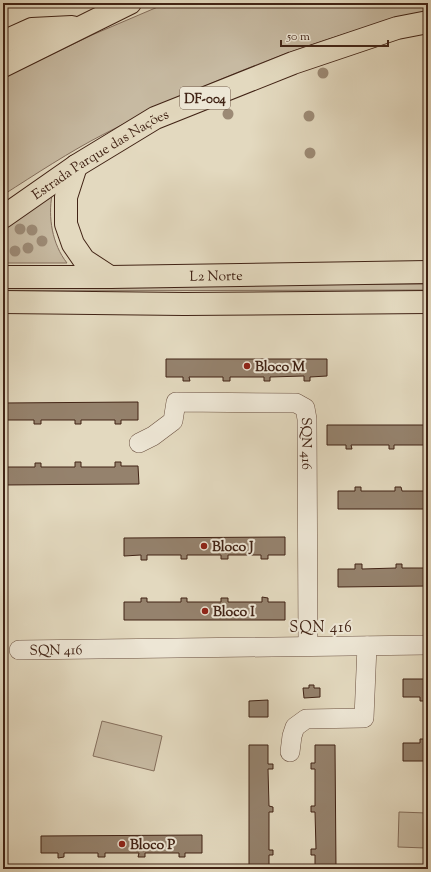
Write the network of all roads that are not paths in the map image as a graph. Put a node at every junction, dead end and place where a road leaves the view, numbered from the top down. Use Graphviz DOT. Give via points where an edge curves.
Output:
graph roads {
  1 [pos="130,3"];
  2 [pos="428,22"];
  3 [pos="81,26"];
  4 [pos="3,42"];
  5 [pos="3,66"];
  6 [pos="76,166"];
  7 [pos="3,217"];
  8 [pos="428,272"];
  9 [pos="3,277"];
  10 [pos="110,277"];
  11 [pos="3,302"];
  12 [pos="428,302"];
  13 [pos="139,443"];
  14 [pos="428,645"];
  15 [pos="308,646"];
  16 [pos="367,646"];
  17 [pos="19,650"];
  18 [pos="290,752"];
  1 -- 3 [label="main road"];
  2 -- 6 [label="main road, Estrada Parque das Nações / DF-004" via="397,28 293,63 155,118"];
  3 -- 4 [label="main road" via="32,29"];
  3 -- 5 [label="main road"];
  6 -- 7 [label="main road, Estrada Parque das Nações / DF-004"];
  6 -- 10 [label="main road" via="66,197 66,224 73,244 84,260"];
  8 -- 10 [label="main road, L2 Norte"];
  9 -- 10 [label="main road, L2 Norte"];
  11 -- 12 [label="main road, L2 Norte"];
  13 -- 15 [label="street, SQN 416" via="173,421 176,402 296,404 304,408 307,419"];
  14 -- 16 [label="street, SQN 416"];
  15 -- 16 [label="street, SQN 416"];
  15 -- 17 [label="street, SQN 416"];
  16 -- 18 [label="street" via="364,718 306,719 295,727"];
}
